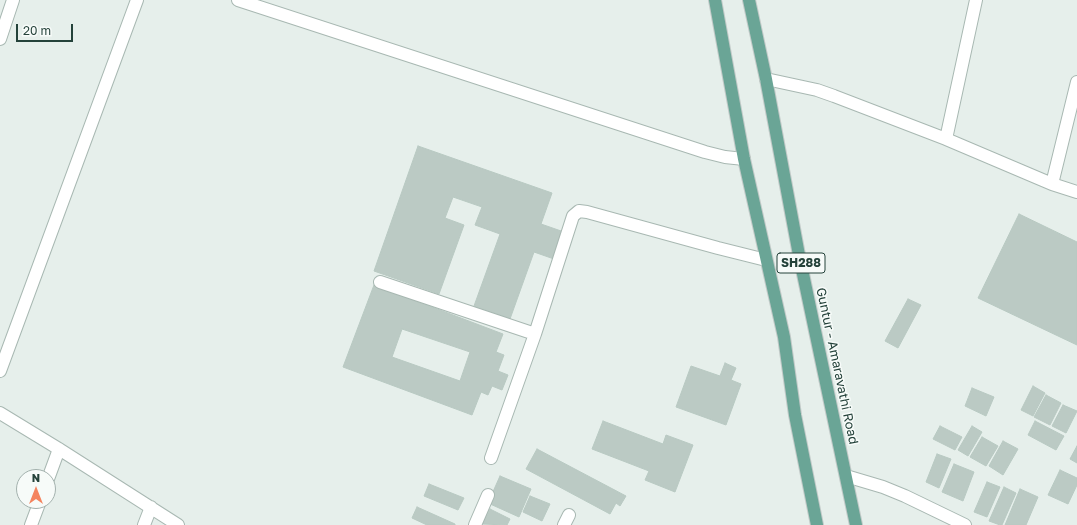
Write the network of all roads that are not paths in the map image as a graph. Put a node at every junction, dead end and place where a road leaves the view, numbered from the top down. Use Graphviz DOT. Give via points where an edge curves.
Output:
graph roads {
  1 [pos="13,0"];
  2 [pos="137,0"];
  3 [pos="238,0"];
  4 [pos="715,0"];
  5 [pos="749,0"];
  6 [pos="976,0"];
  7 [pos="0,39"];
  8 [pos="766,79"];
  9 [pos="1077,82"];
  10 [pos="946,139"];
  11 [pos="744,159"];
  12 [pos="1052,184"];
  13 [pos="1077,192"];
  14 [pos="766,260"];
  15 [pos="380,282"];
  16 [pos="535,334"];
  17 [pos="0,371"];
  18 [pos="0,413"];
  19 [pos="59,449"];
  20 [pos="491,458"];
  21 [pos="52,469"];
  22 [pos="846,476"];
  23 [pos="488,495"];
  24 [pos="151,508"];
  25 [pos="37,509"];
  26 [pos="31,525"];
  27 [pos="144,525"];
  28 [pos="178,525"];
  29 [pos="475,525"];
  30 [pos="817,525"];
  31 [pos="856,525"];
  32 [pos="965,525"];
  1 -- 7 [label="street"];
  2 -- 17 [label="street"];
  3 -- 11 [label="street" via="705,152"];
  4 -- 11 [label="main road, SH288"];
  5 -- 8 [label="main road, Guntur - Amaravathi Road / SH288"];
  6 -- 10 [label="street"];
  8 -- 10 [label="street" via="817,90"];
  8 -- 22 [label="main road, Guntur - Amaravathi Road / SH288" via="799,255"];
  9 -- 12 [label="street"];
  10 -- 12 [label="street"];
  11 -- 14 [label="main road, SH288"];
  12 -- 13 [label="street"];
  14 -- 16 [label="street" via="579,211 573,216"];
  14 -- 30 [label="main road, SH288" via="784,337 795,415"];
  15 -- 16 [label="street"];
  16 -- 20 [label="street"];
  18 -- 19 [label="street"];
  19 -- 21 [label="street"];
  19 -- 24 [label="street"];
  22 -- 31 [label="main road, Guntur - Amaravathi Road / SH288"];
  22 -- 32 [label="street" via="906,496"];
  23 -- 29 [label="street"];
  24 -- 27 [label="street"];
  24 -- 28 [label="street"];
  25 -- 26 [label="street"];
}
